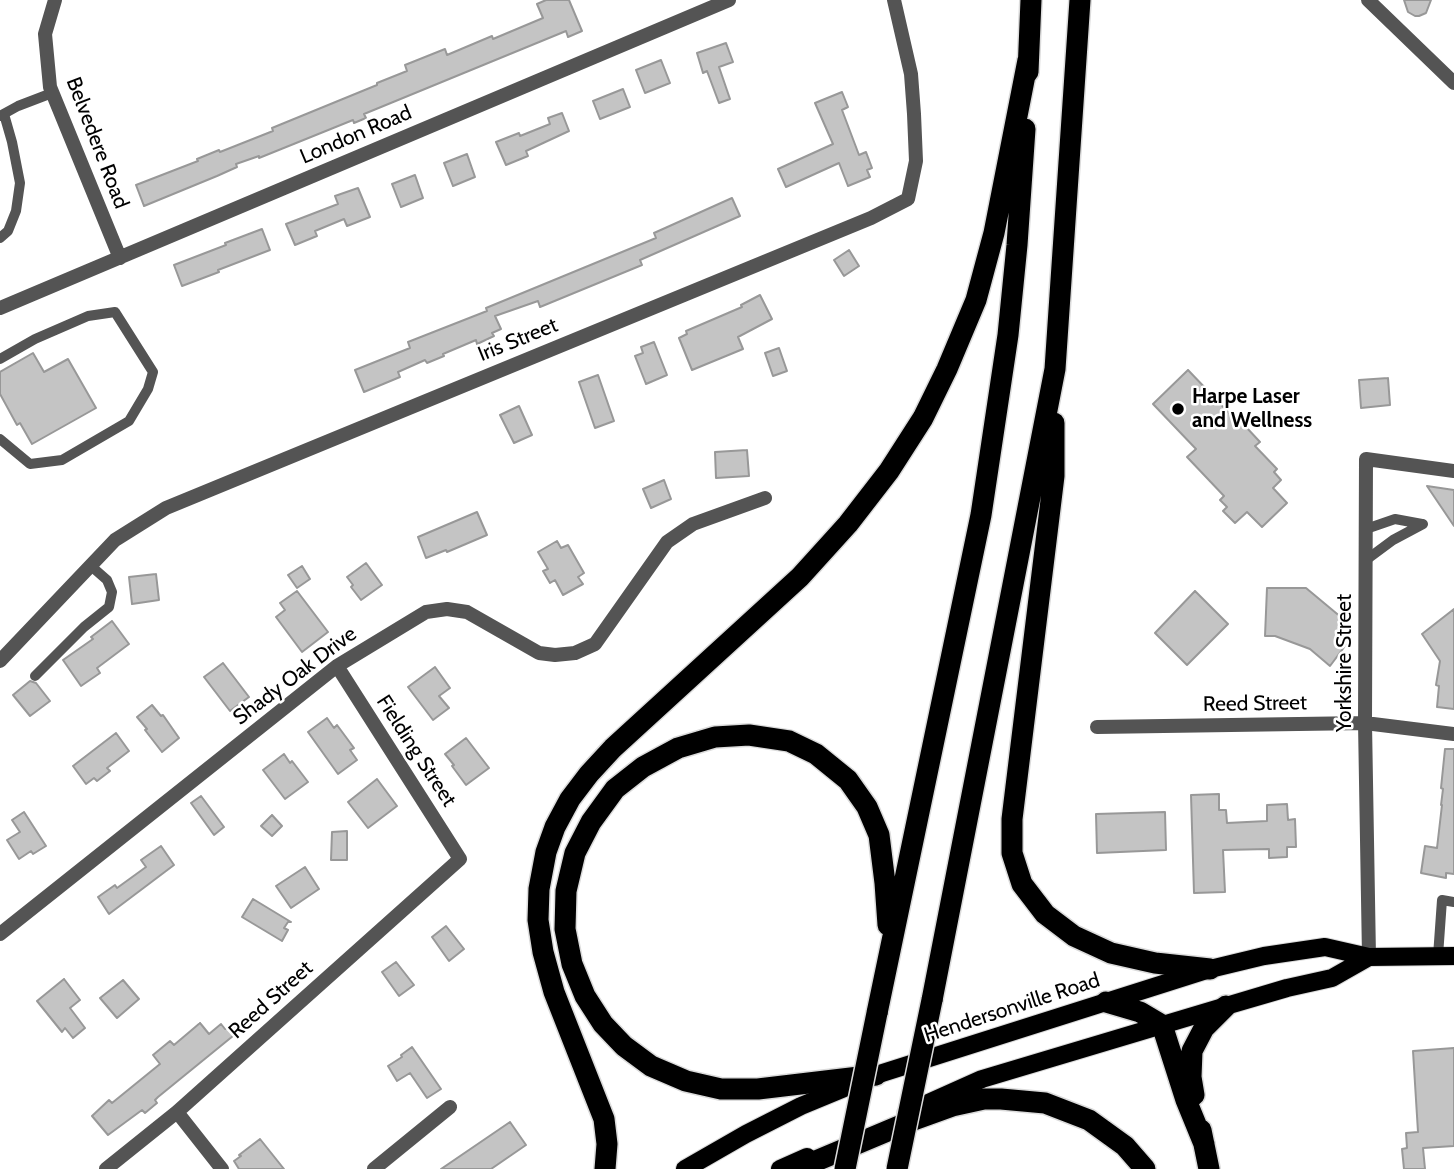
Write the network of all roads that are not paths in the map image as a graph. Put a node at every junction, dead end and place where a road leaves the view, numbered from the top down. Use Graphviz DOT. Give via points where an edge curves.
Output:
graph roads {
  1 [pos="729,0"];
  2 [pos="894,0"];
  3 [pos="1031,0"];
  4 [pos="1080,0"];
  5 [pos="1368,0"];
  6 [pos="49,3"];
  7 [pos="1028,60"];
  8 [pos="1454,83"];
  9 [pos="52,93"];
  10 [pos="2,115"];
  11 [pos="0,238"];
  12 [pos="120,258"];
  13 [pos="0,308"];
  14 [pos="0,359"];
  15 [pos="1055,369"];
  16 [pos="0,439"];
  17 [pos="1454,471"];
  18 [pos="765,498"];
  19 [pos="1366,529"];
  20 [pos="1366,560"];
  21 [pos="91,566"];
  22 [pos="0,661"];
  23 [pos="337,666"];
  24 [pos="36,676"];
  25 [pos="1365,723"];
  26 [pos="1097,727"];
  27 [pos="1454,734"];
  28 [pos="460,859"];
  29 [pos="1454,902"];
  30 [pos="0,934"];
  31 [pos="890,952"];
  32 [pos="1446,956"];
  33 [pos="1368,957"];
  34 [pos="1210,969"];
  35 [pos="1107,1002"];
  36 [pos="1226,1006"];
  37 [pos="1162,1025"];
  38 [pos="876,1075"];
  39 [pos="450,1107"];
  40 [pos="177,1112"];
  41 [pos="1204,1144"];
  42 [pos="106,1169"];
  43 [pos="222,1169"];
  44 [pos="374,1169"];
  45 [pos="606,1169"];
  46 [pos="685,1169"];
  47 [pos="780,1169"];
  48 [pos="797,1169"];
  49 [pos="845,1169"];
  50 [pos="897,1169"];
  51 [pos="1145,1169"];
  52 [pos="1209,1169"];
  1 -- 12 [label="street, London Road"];
  2 -- 21 [label="street, Iris Street" via="911,74 914,114 916,161 908,199 166,508 115,540"];
  3 -- 7 [label="highway"];
  4 -- 15 [label="highway"];
  5 -- 8 [label="street"];
  6 -- 9 [label="street, Belvedere Road" via="45,34"];
  7 -- 31 [label="highway" via="1017,245 996,425"];
  7 -- 45 [label="highway" via="976,300 923,418 848,524 800,577 612,748 570,799 555,827 539,889 538,920 554,992 604,1119"];
  9 -- 10 [label="lane"];
  9 -- 12 [label="street, Belvedere Road"];
  10 -- 11 [label="lane" via="20,183 16,211"];
  12 -- 13 [label="street, London Road"];
  14 -- 16 [label="lane" via="88,316 115,312 153,372 129,421 62,460 30,464"];
  15 -- 34 [label="highway" via="1054,476 1012,819 1012,853 1022,884 1045,914 1074,936 1111,954"];
  15 -- 50 [label="highway, bridge"];
  17 -- 19 [label="street, Yorkshire Street" via="1366,459"];
  18 -- 23 [label="street, Shady Oak Drive" via="693,524 667,542 595,643 575,653 539,653 467,612 447,610 426,612"];
  19 -- 20 [label="street, Yorkshire Street"];
  19 -- 20 [label="lane" via="1395,519 1423,524"];
  20 -- 25 [label="street, Yorkshire Street"];
  21 -- 22 [label="street, Iris Street"];
  21 -- 24 [label="lane" via="107,580 112,592 110,607"];
  23 -- 28 [label="street, Fielding Street"];
  23 -- 30 [label="street, Shady Oak Drive"];
  25 -- 26 [label="street, Reed Street"];
  25 -- 27 [label="street, Reed Street"];
  25 -- 33 [label="street, Yorkshire Street"];
  28 -- 40 [label="street, Reed Street"];
  29 -- 32 [label="lane" via="1442,901"];
  31 -- 38 [label="highway" via="879,835 867,807 848,780 816,754 789,741 750,735 715,737 678,748 615,789 575,853 566,891 565,929 572,964 584,996 603,1024 651,1066 721,1089"];
  31 -- 49 [label="highway, bridge"];
  32 -- 33 [label="main road, Hendersonville Road"];
  33 -- 34 [label="main road, Hendersonville Road" via="1325,947"];
  33 -- 36 [label="main road, Hendersonville Road" via="1332,978"];
  34 -- 35 [label="main road, Hendersonville Road"];
  35 -- 37 [label="highway" via="1140,1012"];
  35 -- 38 [label="main road, Hendersonville Road"];
  36 -- 37 [label="main road, Hendersonville Road"];
  36 -- 41 [label="highway" via="1204,1028 1192,1051 1191,1077"];
  37 -- 41 [label="highway"];
  37 -- 47 [label="main road, Hendersonville Road" via="982,1079"];
  38 -- 46 [label="main road, Hendersonville Road" via="801,1106"];
  39 -- 44 [label="street"];
  40 -- 42 [label="street, Reed Street"];
  40 -- 43 [label="street"];
  41 -- 52 [label="highway"];
  48 -- 51 [label="highway" via="916,1119 984,1099 1045,1103 1089,1120 1125,1146"];
}
